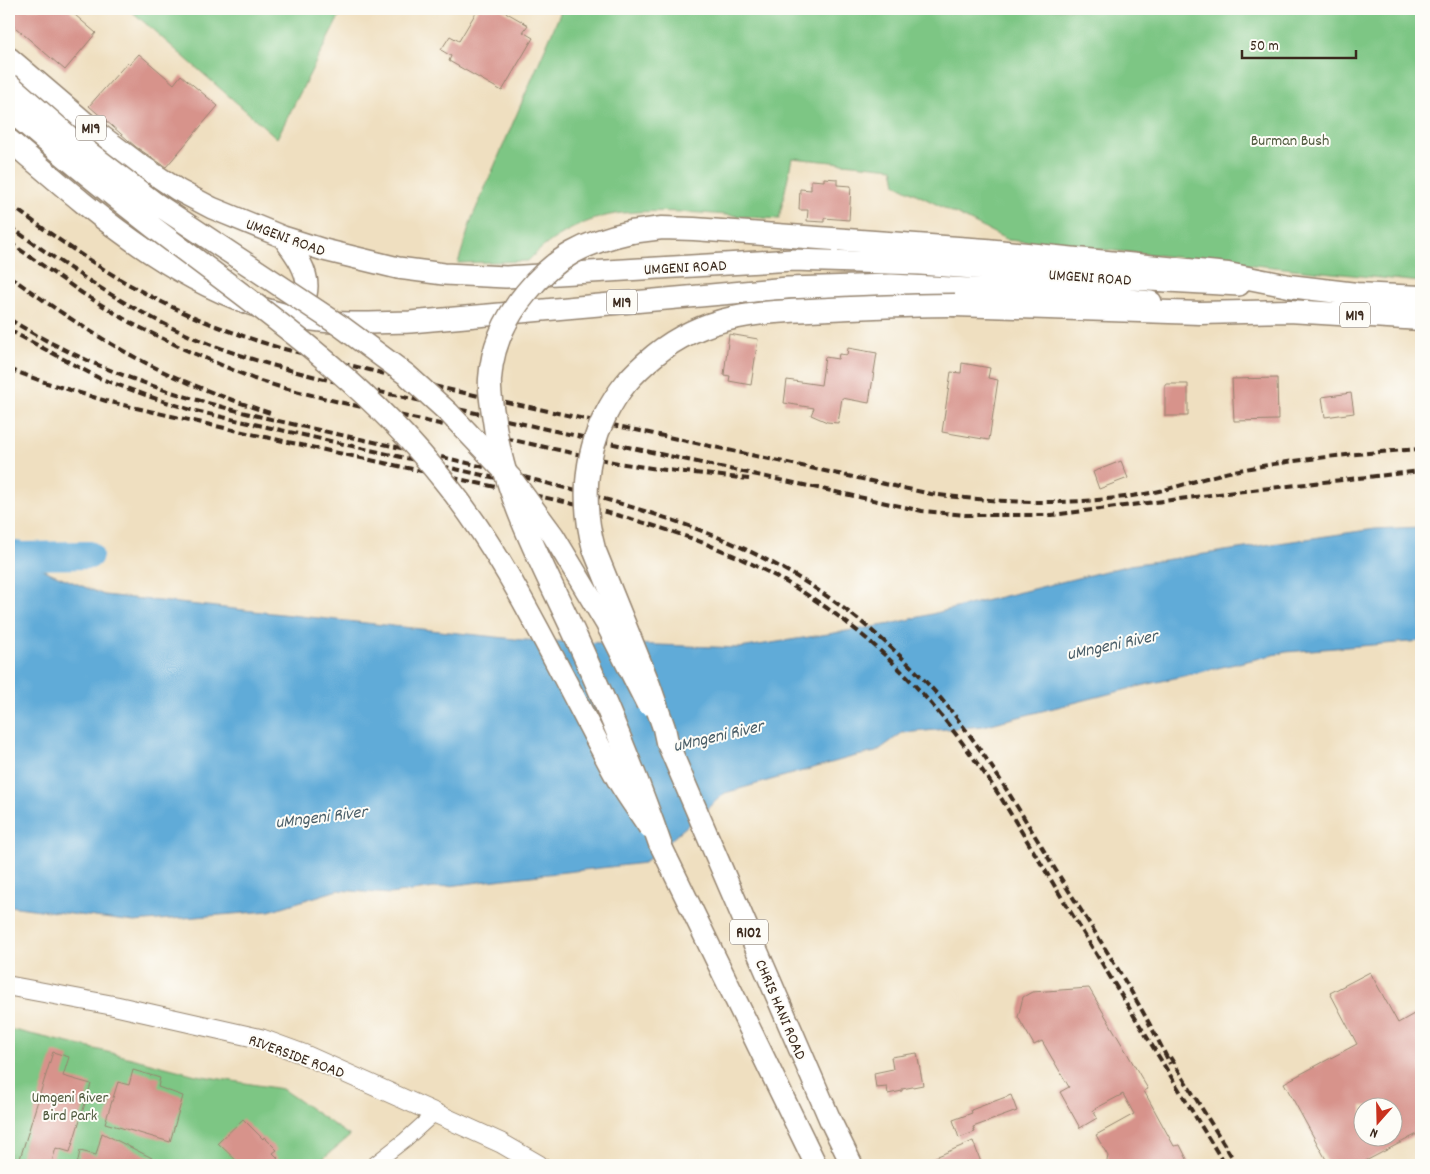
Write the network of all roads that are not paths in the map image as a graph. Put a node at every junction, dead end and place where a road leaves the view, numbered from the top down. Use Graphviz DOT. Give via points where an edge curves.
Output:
graph roads {
  1 [pos="9,58"];
  2 [pos="9,84"];
  3 [pos="9,110"];
  4 [pos="9,140"];
  5 [pos="283,237"];
  6 [pos="1289,286"];
  7 [pos="1417,294"];
  8 [pos="1289,311"];
  9 [pos="300,318"];
  10 [pos="1421,319"];
  11 [pos="666,742"];
  12 [pos="660,844"];
  13 [pos="9,986"];
  14 [pos="435,1112"];
  15 [pos="373,1165"];
  16 [pos="539,1165"];
  17 [pos="816,1165"];
  18 [pos="852,1165"];
  1 -- 5 [label="main road, UMGENI ROAD / M19" via="96,132 178,190 212,208"];
  2 -- 11 [label="main road, CHRIS HANI ROAD, bridge" via="155,203 342,327 407,375 455,419 511,478 553,535 606,623"];
  3 -- 12 [label="main road, bridge" via="153,227 323,357 410,440 446,482 511,579 618,781"];
  4 -- 9 [label="main road, UMGENI ROAD / M19" via="127,237 188,277 248,303"];
  5 -- 6 [label="main road, UMGENI ROAD / M19" via="361,260 444,274 506,277 793,260 920,264"];
  5 -- 9 [label="main road" via="306,276 307,287"];
  6 -- 7 [label="highway, UMGENI ROAD / M19" via="1356,294"];
  6 -- 12 [label="highway, bridge" via="1228,274 946,247 662,228 630,232 590,244 553,265 523,296 498,342 490,376 490,393 499,455 534,546 629,760"];
  8 -- 9 [label="main road, UMGENI ROAD / M19" via="891,285 788,288 410,322 370,324"];
  8 -- 10 [label="highway, UMGENI ROAD / M19"];
  8 -- 11 [label="highway, bridge" via="1183,313 905,305 774,312 728,319 677,339 638,369 620,389 601,422 591,452 586,498 594,549 657,707"];
  11 -- 18 [label="main road, CHRIS HANI ROAD / R102"];
  12 -- 17 [label="main road, R102"];
  13 -- 14 [label="main road, RIVERSIDE ROAD" via="262,1039 312,1057"];
  14 -- 15 [label="street"];
  14 -- 16 [label="main road, RIVERSIDE ROAD"];
}
